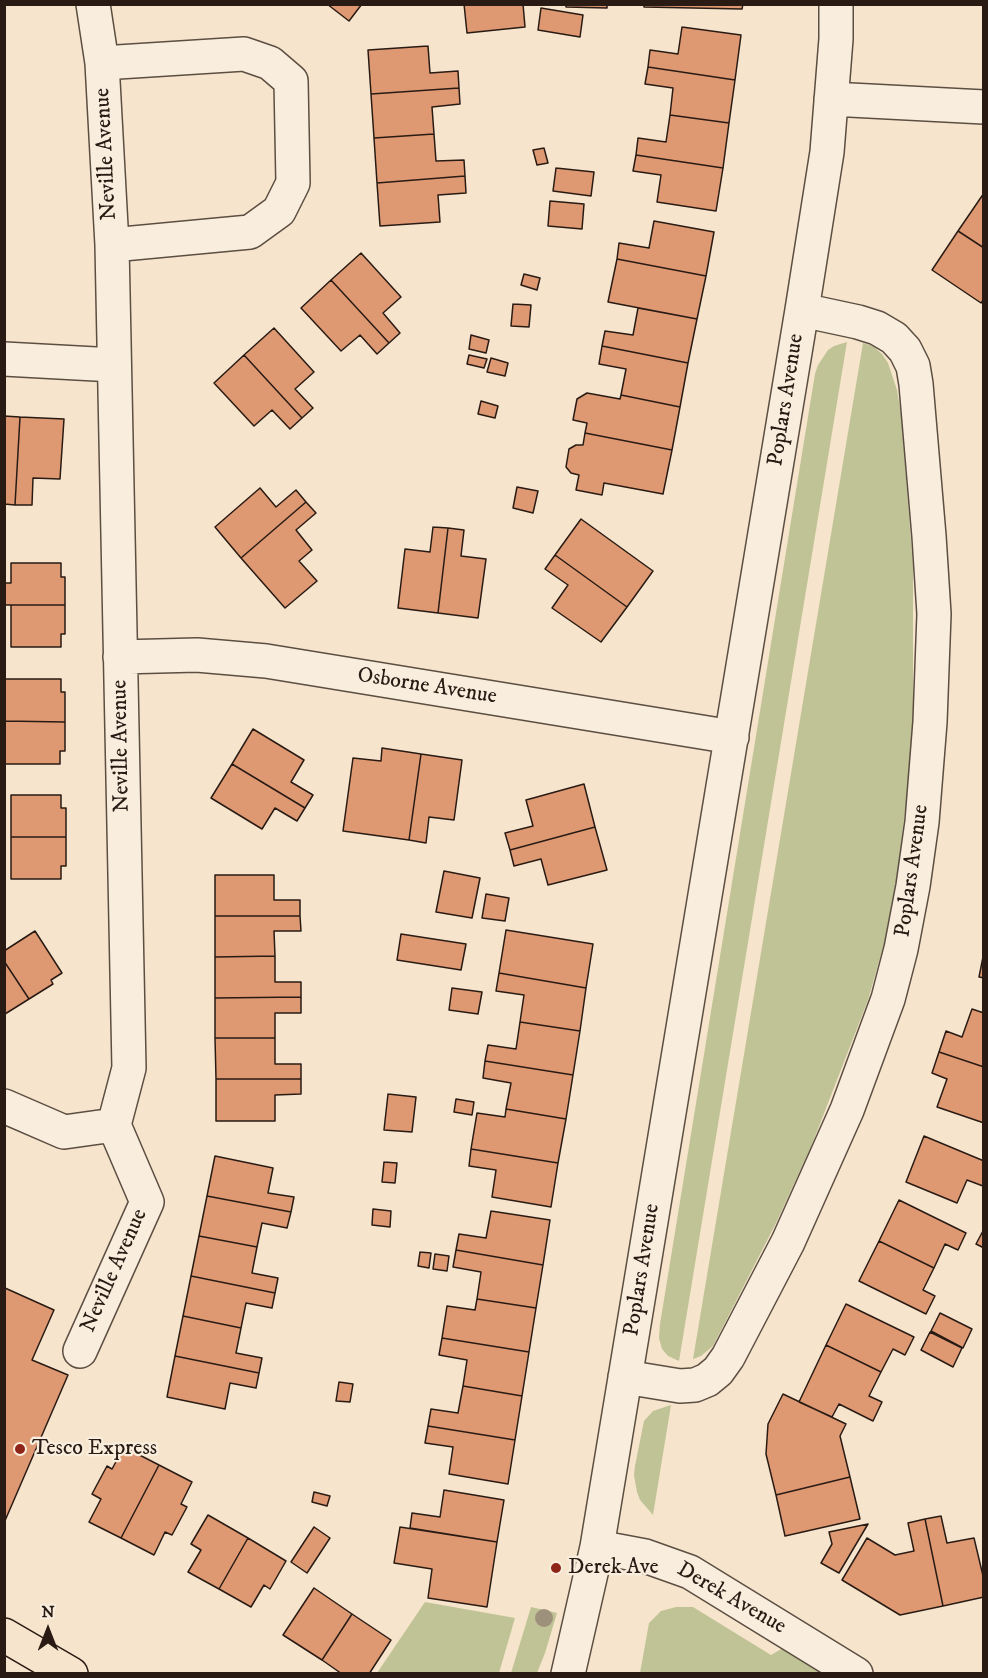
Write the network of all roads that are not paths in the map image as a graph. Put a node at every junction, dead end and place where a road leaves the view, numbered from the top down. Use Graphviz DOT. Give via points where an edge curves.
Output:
graph roads {
  1 [pos="93,4"];
  2 [pos="836,4"];
  3 [pos="102,63"];
  4 [pos="831,99"];
  5 [pos="984,107"];
  6 [pos="112,245"];
  7 [pos="802,310"];
  8 [pos="4,359"];
  9 [pos="114,365"];
  10 [pos="120,657"];
  11 [pos="732,737"];
  12 [pos="4,1106"];
  13 [pos="114,1125"];
  14 [pos="80,1351"];
  15 [pos="625,1377"];
  16 [pos="597,1547"];
  17 [pos="4,1635"];
  18 [pos="71,1674"];
  19 [pos="568,1674"];
  20 [pos="856,1674"];
  1 -- 3 [label="street, Neville Avenue"];
  2 -- 4 [label="street, Poplars Avenue"];
  3 -- 6 [label="street, Neville Avenue"];
  3 -- 6 [label="street, Neville Avenue" via="244,54 270,63 291,81 293,183 279,211 250,232"];
  4 -- 5 [label="street"];
  4 -- 7 [label="street, Poplars Avenue" via="827,152"];
  6 -- 9 [label="street, Neville Avenue"];
  7 -- 11 [label="street, Poplars Avenue"];
  7 -- 15 [label="street, Poplars Avenue" via="877,328 905,350 913,366 933,614 930,722 913,886 888,999 851,1101 788,1242 728,1357 718,1371 695,1385"];
  8 -- 9 [label="street"];
  9 -- 10 [label="street, Neville Avenue"];
  10 -- 11 [label="street, Osborne Avenue" via="197,655 266,661"];
  10 -- 13 [label="street, Neville Avenue" via="129,1068"];
  11 -- 15 [label="street, Poplars Avenue"];
  12 -- 13 [label="street" via="64,1132"];
  13 -- 14 [label="street, Neville Avenue" via="147,1202"];
  15 -- 16 [label="street, Poplars Avenue"];
  16 -- 19 [label="street, Poplars Avenue"];
  16 -- 20 [label="street, Derek Avenue" via="645,1556 690,1572"];
  17 -- 18 [label="main road"];
}
